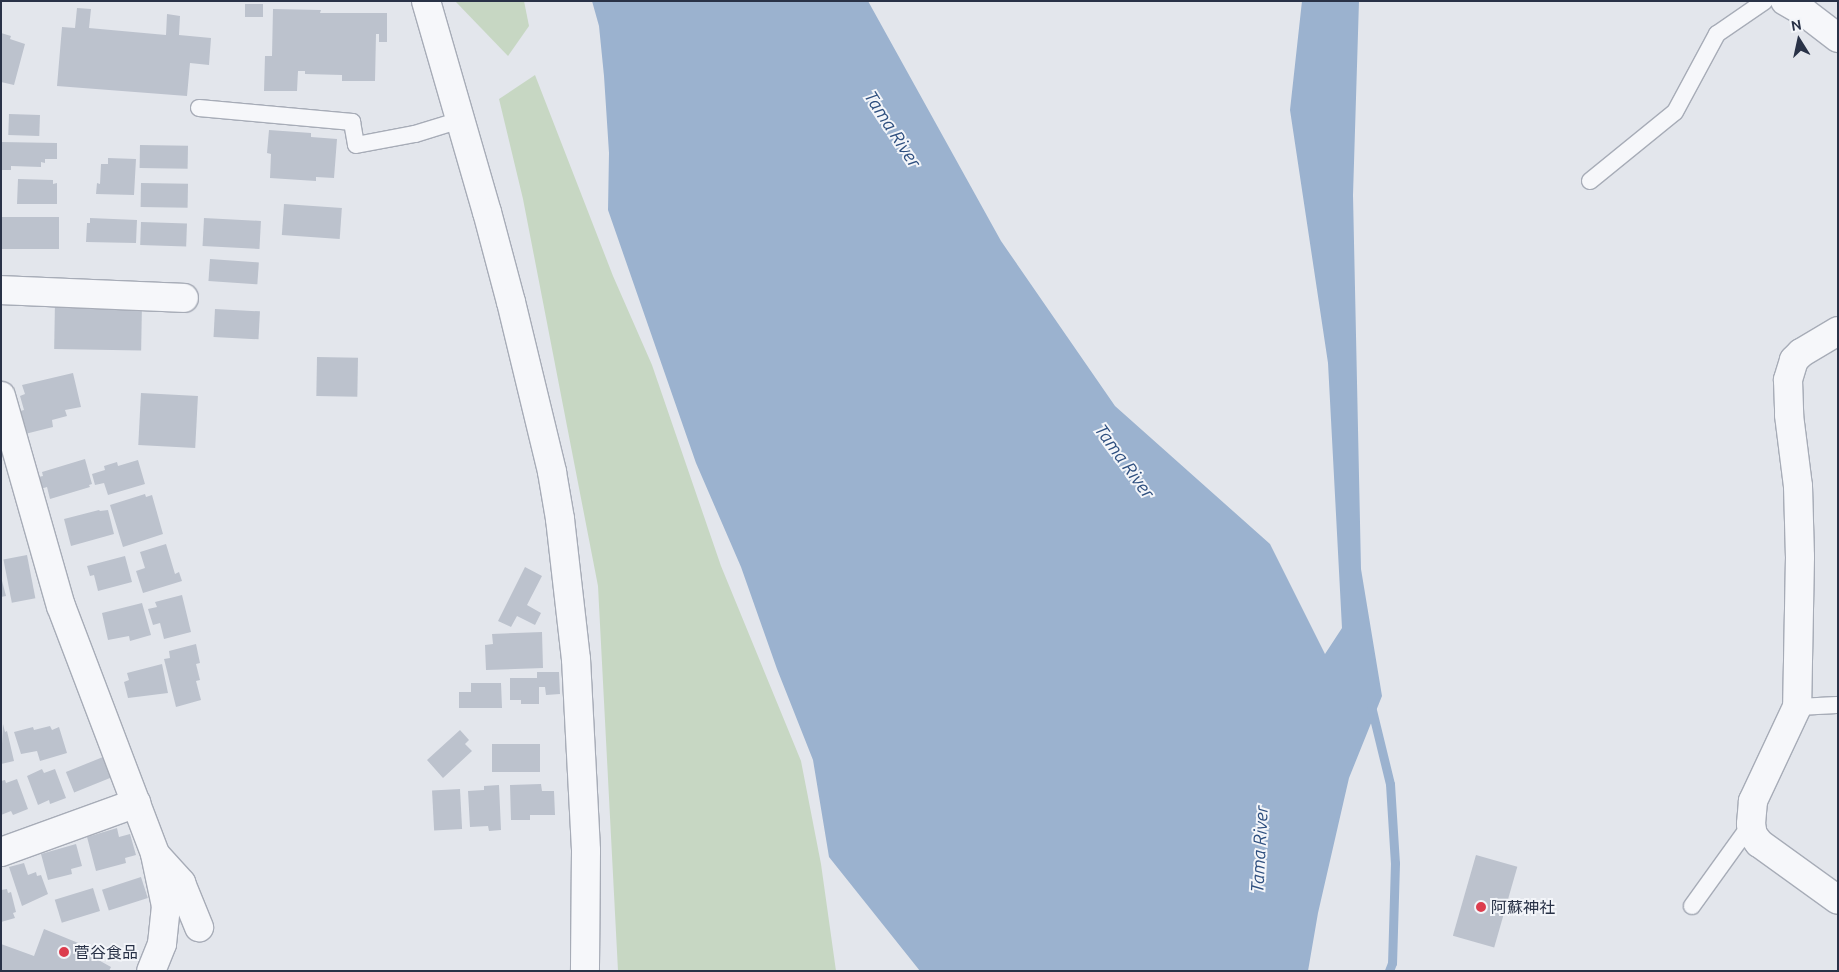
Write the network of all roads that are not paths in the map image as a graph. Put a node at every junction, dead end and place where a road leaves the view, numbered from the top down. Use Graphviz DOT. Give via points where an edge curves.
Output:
graph roads {
  1 [pos="426,1"];
  2 [pos="1765,1"];
  3 [pos="1785,1"];
  4 [pos="1838,38"];
  5 [pos="199,108"];
  6 [pos="460,120"];
  7 [pos="1590,181"];
  8 [pos="1,290"];
  9 [pos="184,298"];
  10 [pos="1838,331"];
  11 [pos="1,396"];
  12 [pos="1838,705"];
  13 [pos="1797,707"];
  14 [pos="136,803"];
  15 [pos="1751,824"];
  16 [pos="1,852"];
  17 [pos="155,854"];
  18 [pos="1838,900"];
  19 [pos="1692,906"];
  20 [pos="199,927"];
  21 [pos="151,971"];
  22 [pos="585,971"];
  1 -- 6 [label="street"];
  2 -- 7 [label="lane" via="1717,34 1675,112"];
  3 -- 4 [label="street"];
  5 -- 6 [label="lane" via="352,122 356,145 415,134"];
  6 -- 22 [label="street" via="490,221 532,387 560,519 576,659 586,851"];
  8 -- 9 [label="street"];
  10 -- 13 [label="street" via="1801,353 1794,360 1788,380 1798,486"];
  11 -- 14 [label="street" via="61,606"];
  12 -- 13 [label="lane"];
  13 -- 15 [label="street" via="1753,801"];
  14 -- 16 [label="street"];
  14 -- 17 [label="street"];
  15 -- 18 [label="street" via="1759,843"];
  15 -- 19 [label="lane"];
  17 -- 20 [label="street" via="181,883"];
  17 -- 21 [label="street" via="166,906 162,944"];
}
